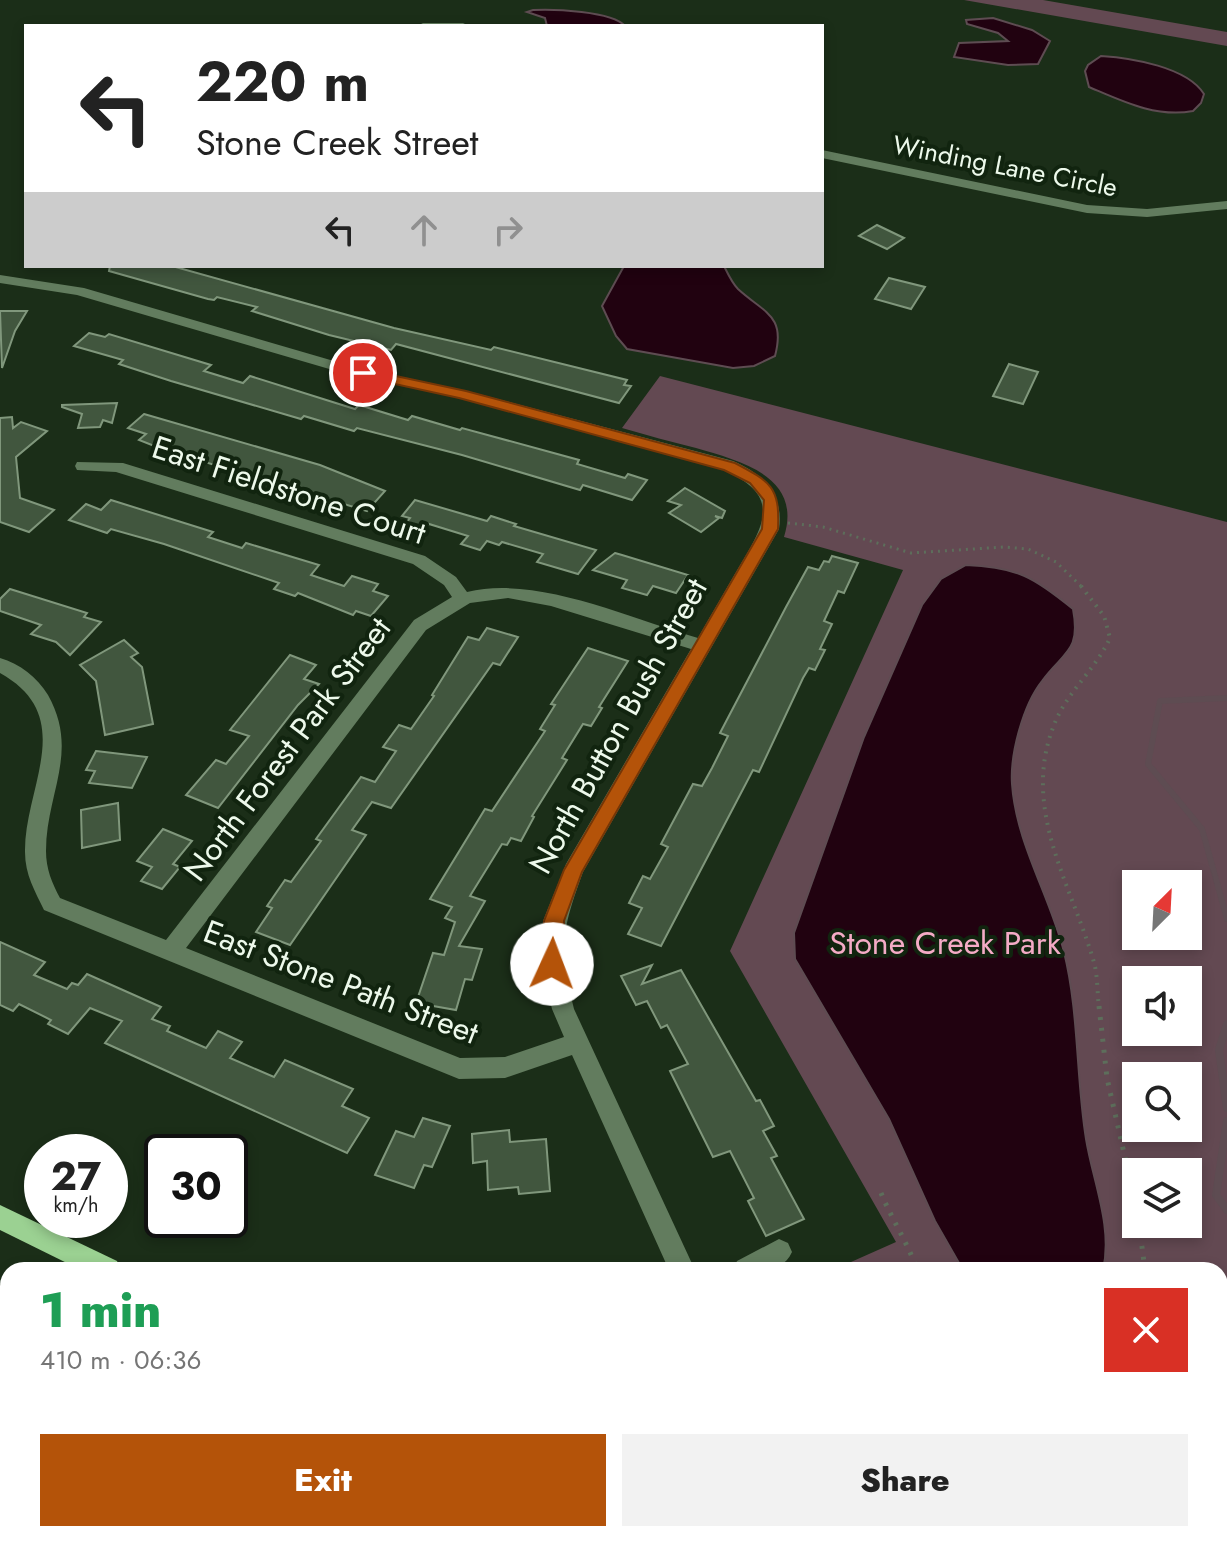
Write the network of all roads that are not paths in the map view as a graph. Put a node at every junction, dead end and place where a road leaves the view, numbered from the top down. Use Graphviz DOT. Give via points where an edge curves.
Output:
graph roads {
  1 [pos="824,154"];
  2 [pos="1227,205"];
  3 [pos="0,279"];
  4 [pos="83,466"];
  5 [pos="463,599"];
  6 [pos="702,646"];
  7 [pos="0,665"];
  8 [pos="26,781"];
  9 [pos="19,879"];
  10 [pos="172,950"];
  11 [pos="578,1042"];
  12 [pos="0,1217"];
  13 [pos="779,1252"];
  14 [pos="92,1262"];
  15 [pos="678,1262"];
  16 [pos="761,1262"];
  1 -- 2 [label="street, Winding Lane Circle" via="1087,209 1147,213"];
  3 -- 6 [label="street, North Button Bush Street" via="79,291 348,370 461,394 743,472 764,488 773,508 770,529"];
  4 -- 5 [label="street, East Fieldstone Court" via="117,467 419,560 450,581"];
  5 -- 6 [label="street, North Forest Park Street" via="523,592"];
  5 -- 10 [label="street, North Forest Park Street" via="420,625"];
  6 -- 11 [label="street, North Button Bush Street" via="585,848 554,921 552,964"];
  7 -- 8 [label="street" via="26,680 41,697 47,718 45,741"];
  9 -- 10 [label="street, East Stone Path Street" via="52,904"];
  10 -- 11 [label="street, East Stone Path Street" via="459,1068 495,1071 518,1066"];
  11 -- 15 [label="street, North Button Bush Street"];
  12 -- 14 [label="main road"];
  13 -- 16 [label="street"];
}
